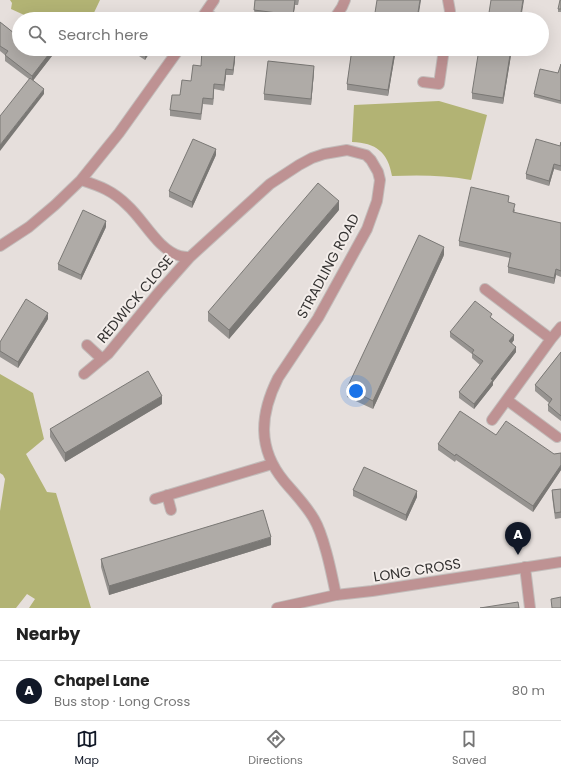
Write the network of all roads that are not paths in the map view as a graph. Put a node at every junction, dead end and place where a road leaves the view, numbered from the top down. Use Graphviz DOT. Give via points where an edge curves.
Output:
graph roads {
  1 [pos="214,0"];
  2 [pos="345,0"];
  3 [pos="448,0"];
  4 [pos="206,12"];
  5 [pos="339,12"];
  6 [pos="450,12"];
  7 [pos="174,56"];
  8 [pos="443,56"];
  9 [pos="423,82"];
  10 [pos="82,180"];
  11 [pos="0,246"];
  12 [pos="190,257"];
  13 [pos="485,289"];
  14 [pos="561,327"];
  15 [pos="551,340"];
  16 [pos="87,345"];
  17 [pos="102,359"];
  18 [pos="84,374"];
  19 [pos="507,400"];
  20 [pos="492,420"];
  21 [pos="557,437"];
  22 [pos="272,464"];
  23 [pos="167,495"];
  24 [pos="155,499"];
  25 [pos="171,510"];
  26 [pos="561,562"];
  27 [pos="526,567"];
  28 [pos="336,596"];
  29 [pos="277,608"];
  30 [pos="530,608"];
  1 -- 4 [label="street"];
  2 -- 5 [label="street"];
  3 -- 6 [label="street"];
  7 -- 10 [label="street"];
  8 -- 9 [label="street" via="439,84"];
  10 -- 11 [label="street" via="29,227"];
  10 -- 12 [label="street" via="112,192 129,206 165,248 179,256"];
  12 -- 17 [label="street, REDWICK CLOSE"];
  12 -- 22 [label="street, STRADLING ROAD" via="270,184 306,161 324,154 347,150 366,155 375,167 380,180 377,201 367,229 318,318 273,388 264,432"];
  13 -- 15 [label="street"];
  14 -- 15 [label="street"];
  15 -- 19 [label="street"];
  16 -- 17 [label="street, REDWICK CLOSE"];
  17 -- 18 [label="street, REDWICK CLOSE"];
  19 -- 20 [label="street"];
  19 -- 21 [label="street"];
  22 -- 23 [label="street"];
  22 -- 28 [label="street, STRADLING ROAD" via="308,509 320,530 332,571"];
  23 -- 24 [label="street"];
  23 -- 25 [label="street"];
  26 -- 27 [label="street, LONG CROSS"];
  27 -- 28 [label="street, LONG CROSS"];
  27 -- 30 [label="street"];
  28 -- 29 [label="street, LONG CROSS"];
}
